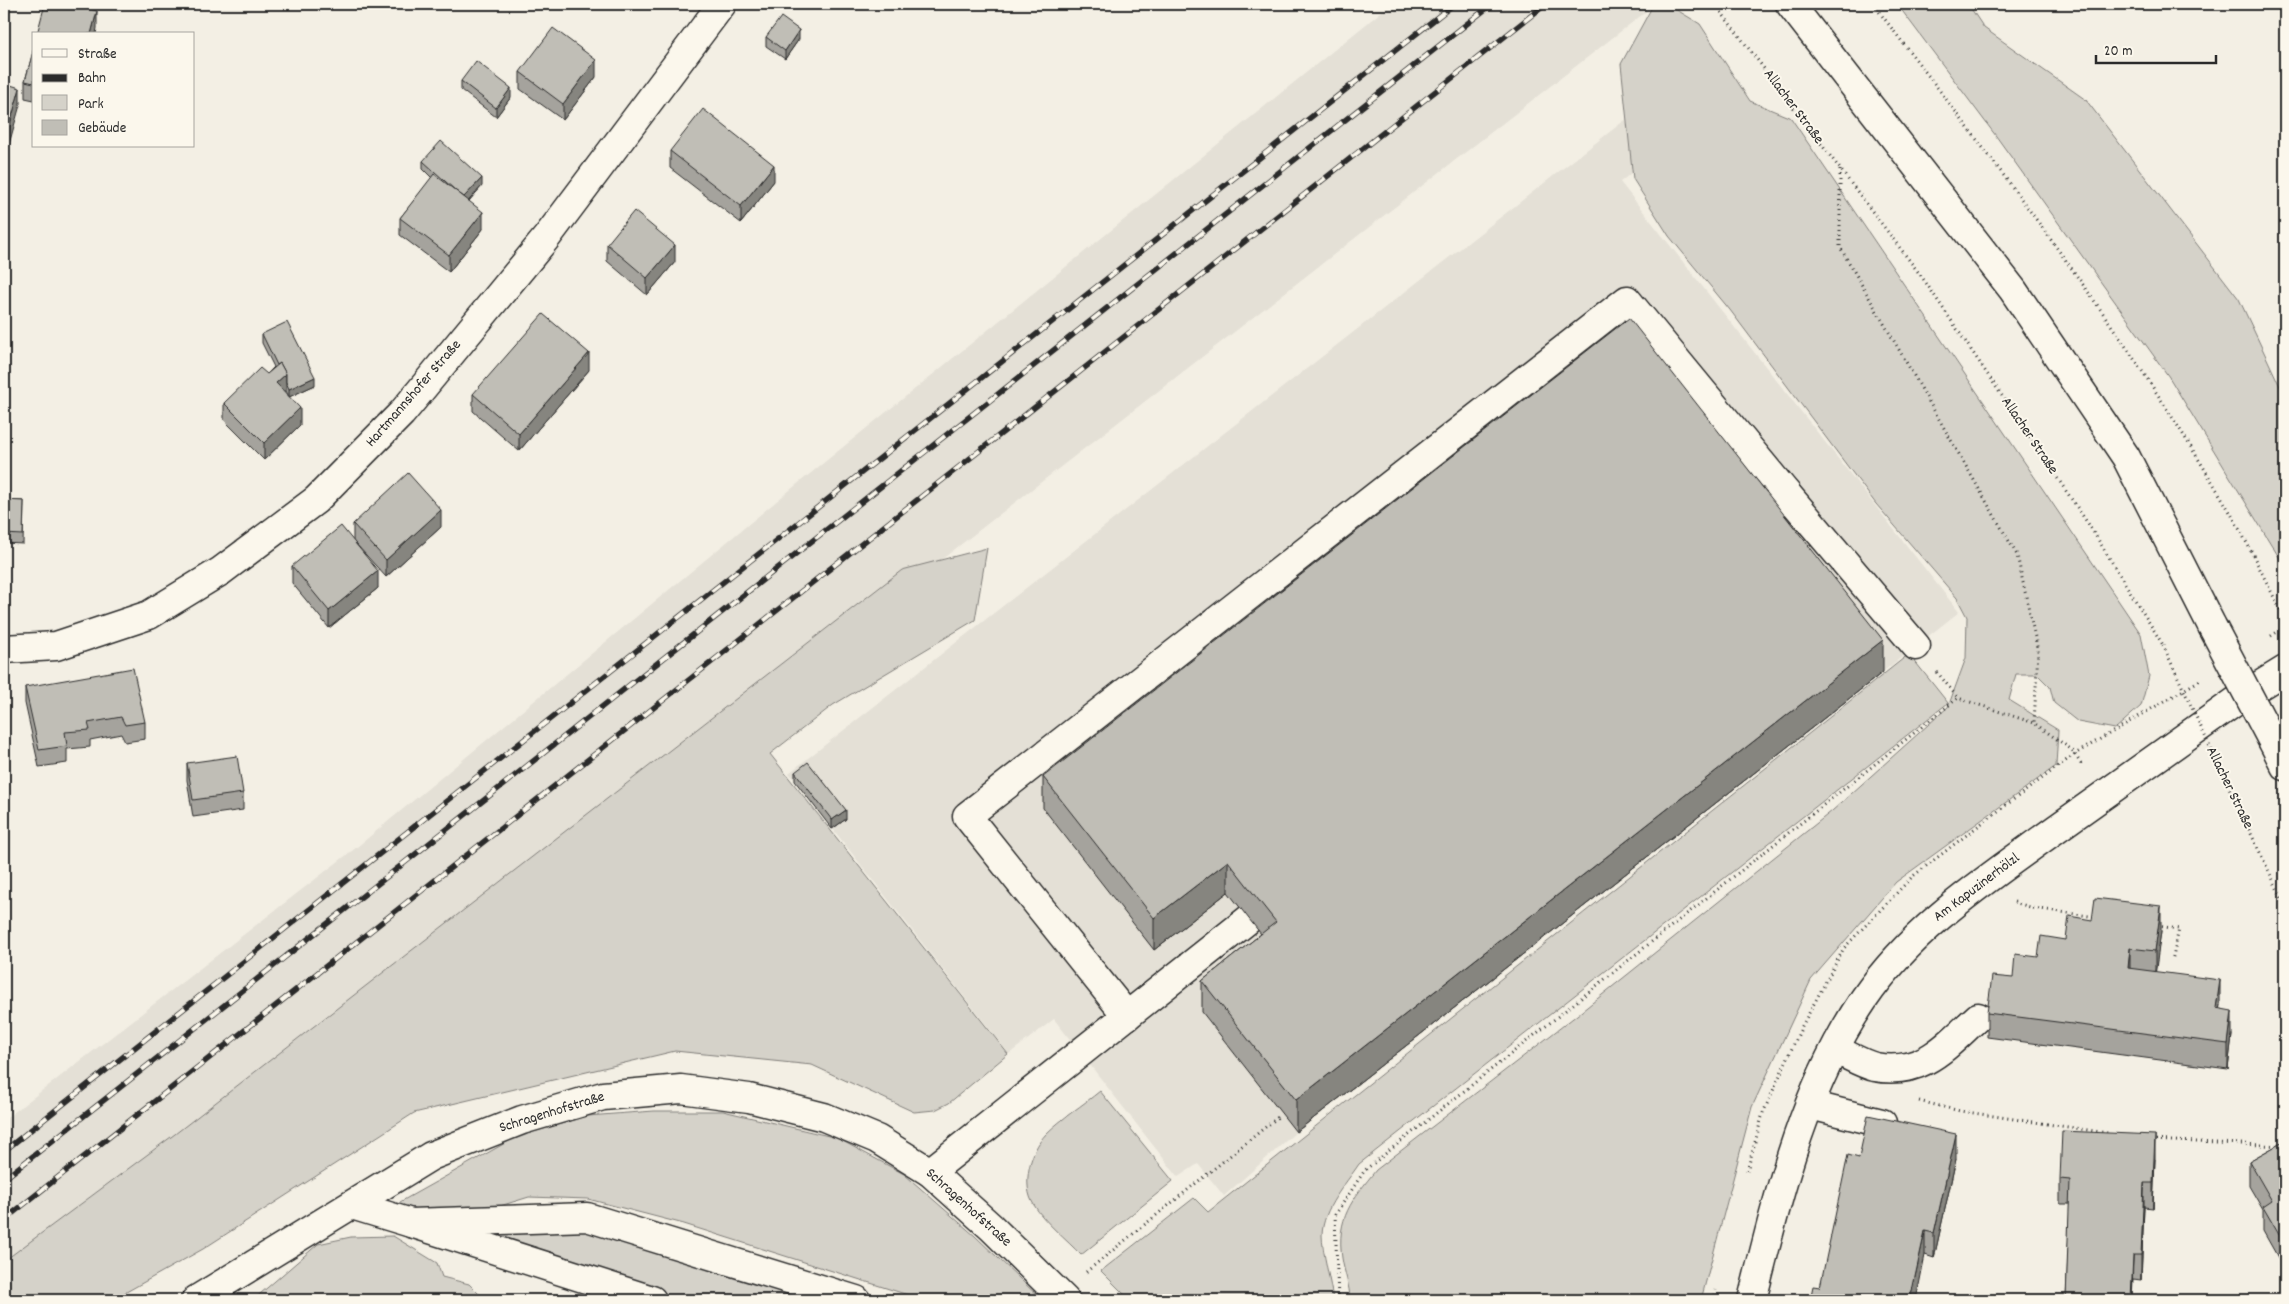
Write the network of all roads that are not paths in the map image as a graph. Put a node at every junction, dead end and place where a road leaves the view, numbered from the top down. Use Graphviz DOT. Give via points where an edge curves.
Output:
graph roads {
  1 [pos="722,4"];
  2 [pos="1790,4"];
  3 [pos="1787,494"];
  4 [pos="1760,516"];
  5 [pos="1916,646"];
  6 [pos="4,649"];
  7 [pos="2285,670"];
  8 [pos="2279,754"];
  9 [pos="1249,919"];
  10 [pos="1126,1016"];
  11 [pos="1978,1017"];
  12 [pos="1836,1050"];
  13 [pos="1810,1105"];
  14 [pos="1882,1123"];
  15 [pos="930,1172"];
  16 [pos="352,1205"];
  17 [pos="411,1223"];
  18 [pos="1062,1297"];
  19 [pos="196,1300"];
  20 [pos="652,1300"];
  21 [pos="856,1300"];
  22 [pos="1752,1300"];
  1 -- 6 [label="street, Hartmannshofer Straße" via="540,245 402,413 316,500 221,571 149,614 56,646"];
  2 -- 8 [label="street, bridge" via="2013,290 2126,457"];
  3 -- 4 [label="street"];
  3 -- 5 [label="street"];
  3 -- 10 [label="street" via="1627,300 967,816"];
  7 -- 12 [label="street, Am Kapuzinerhölzl" via="2246,694 1954,902 1900,952 1864,1000"];
  9 -- 10 [label="street"];
  10 -- 15 [label="street"];
  11 -- 12 [label="street" via="1934,1057 1905,1070 1874,1067"];
  12 -- 13 [label="street, Am Kapuzinerhölzl" via="1821,1075"];
  13 -- 14 [label="street"];
  13 -- 22 [label="street, Am Kapuzinerhölzl" via="1783,1180"];
  15 -- 16 [label="street, Schragenhofstraße" via="877,1138 824,1117 749,1098 681,1089 602,1096 522,1120 431,1156"];
  15 -- 18 [label="street, Schragenhofstraße"];
  16 -- 17 [label="street"];
  16 -- 19 [label="street, Schragenhofstraße"];
  17 -- 20 [label="street"];
  17 -- 21 [label="street" via="587,1217"];
}
